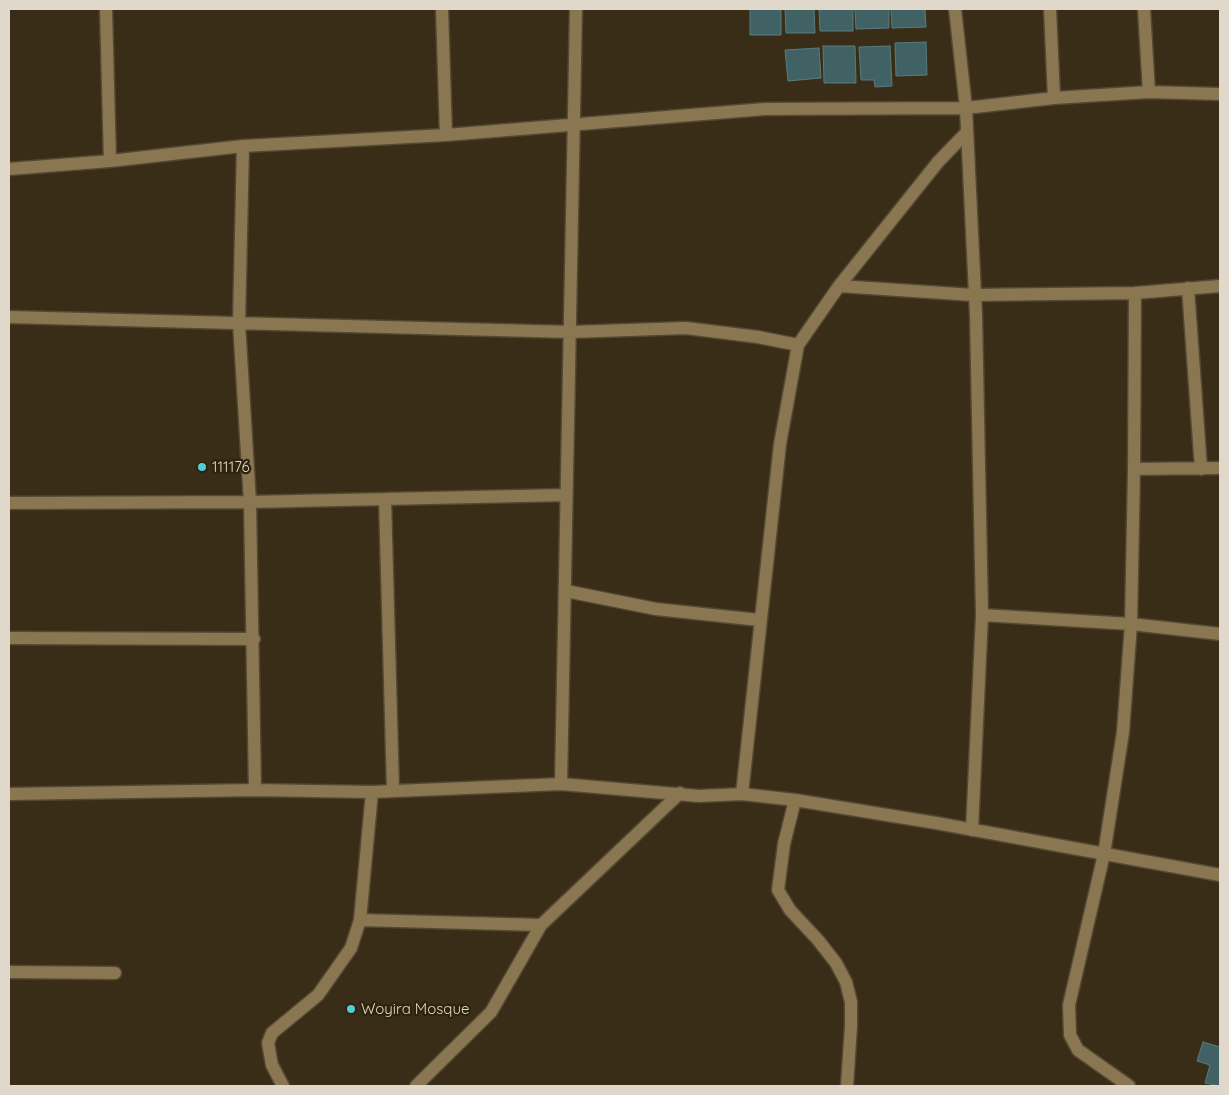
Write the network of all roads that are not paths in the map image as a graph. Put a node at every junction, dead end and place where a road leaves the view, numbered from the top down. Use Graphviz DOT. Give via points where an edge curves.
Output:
graph roads {
  1 [pos="106,9"];
  2 [pos="442,9"];
  3 [pos="576,9"];
  4 [pos="955,9"];
  5 [pos="1050,9"];
  6 [pos="1144,9"];
  7 [pos="1149,92"];
  8 [pos="1220,94"];
  9 [pos="1054,98"];
  10 [pos="966,108"];
  11 [pos="574,125"];
  12 [pos="967,132"];
  13 [pos="446,135"];
  14 [pos="243,146"];
  15 [pos="110,161"];
  16 [pos="9,169"];
  17 [pos="839,286"];
  18 [pos="1220,286"];
  19 [pos="1188,288"];
  20 [pos="1136,293"];
  21 [pos="973,295"];
  22 [pos="9,317"];
  23 [pos="239,323"];
  24 [pos="571,332"];
  25 [pos="798,345"];
  26 [pos="1201,468"];
  27 [pos="1220,468"];
  28 [pos="1134,469"];
  29 [pos="565,496"];
  30 [pos="385,499"];
  31 [pos="250,502"];
  32 [pos="9,503"];
  33 [pos="566,591"];
  34 [pos="982,615"];
  35 [pos="760,620"];
  36 [pos="1131,624"];
  37 [pos="1220,634"];
  38 [pos="9,638"];
  39 [pos="254,639"];
  40 [pos="561,784"];
  41 [pos="255,790"];
  42 [pos="393,790"];
  43 [pos="372,792"];
  44 [pos="680,793"];
  45 [pos="9,794"];
  46 [pos="742,794"];
  47 [pos="795,800"];
  48 [pos="972,830"];
  49 [pos="1104,854"];
  50 [pos="1220,874"];
  51 [pos="360,920"];
  52 [pos="541,925"];
  53 [pos="9,972"];
  54 [pos="115,973"];
  55 [pos="283,1086"];
  56 [pos="416,1086"];
  57 [pos="847,1086"];
  58 [pos="1129,1086"];
  1 -- 15 [label="street"];
  2 -- 13 [label="street"];
  3 -- 11 [label="street"];
  4 -- 10 [label="street"];
  5 -- 9 [label="street"];
  6 -- 7 [label="street"];
  7 -- 8 [label="street"];
  7 -- 9 [label="street"];
  9 -- 10 [label="street"];
  10 -- 11 [label="street" via="765,109"];
  10 -- 12 [label="street"];
  11 -- 13 [label="street"];
  11 -- 24 [label="street"];
  12 -- 17 [label="street" via="938,162"];
  12 -- 21 [label="street"];
  13 -- 14 [label="street"];
  14 -- 15 [label="street"];
  14 -- 23 [label="street"];
  15 -- 16 [label="street"];
  17 -- 21 [label="street"];
  17 -- 25 [label="street"];
  18 -- 19 [label="street"];
  19 -- 20 [label="street"];
  19 -- 26 [label="street"];
  20 -- 21 [label="street"];
  20 -- 28 [label="street"];
  21 -- 34 [label="street"];
  22 -- 23 [label="street"];
  23 -- 24 [label="street"];
  23 -- 31 [label="street"];
  24 -- 25 [label="street" via="686,328"];
  24 -- 29 [label="street"];
  25 -- 35 [label="street" via="780,444"];
  26 -- 27 [label="street"];
  26 -- 28 [label="street"];
  28 -- 36 [label="street"];
  29 -- 30 [label="street"];
  29 -- 33 [label="street"];
  30 -- 31 [label="street"];
  30 -- 42 [label="street"];
  31 -- 32 [label="street"];
  31 -- 39 [label="street"];
  33 -- 35 [label="street" via="656,609"];
  33 -- 40 [label="street"];
  34 -- 36 [label="street"];
  34 -- 48 [label="street"];
  35 -- 46 [label="street"];
  36 -- 37 [label="street"];
  36 -- 49 [label="street" via="1123,732"];
  38 -- 39 [label="street"];
  39 -- 41 [label="street"];
  40 -- 42 [label="street"];
  40 -- 44 [label="street"];
  41 -- 43 [label="street"];
  41 -- 45 [label="street"];
  42 -- 43 [label="street"];
  43 -- 51 [label="street"];
  44 -- 46 [label="street" via="699,796"];
  44 -- 52 [label="street"];
  46 -- 47 [label="street"];
  47 -- 48 [label="street"];
  47 -- 57 [label="street" via="784,844 778,890 790,910 836,963 846,982 851,1002"];
  48 -- 49 [label="street"];
  49 -- 50 [label="street"];
  49 -- 58 [label="street" via="1069,1005 1070,1035 1078,1050"];
  51 -- 52 [label="street"];
  51 -- 55 [label="street" via="351,948 318,995 272,1033 268,1043 272,1065"];
  52 -- 56 [label="street" via="491,1012"];
  53 -- 54 [label="street"];
}
